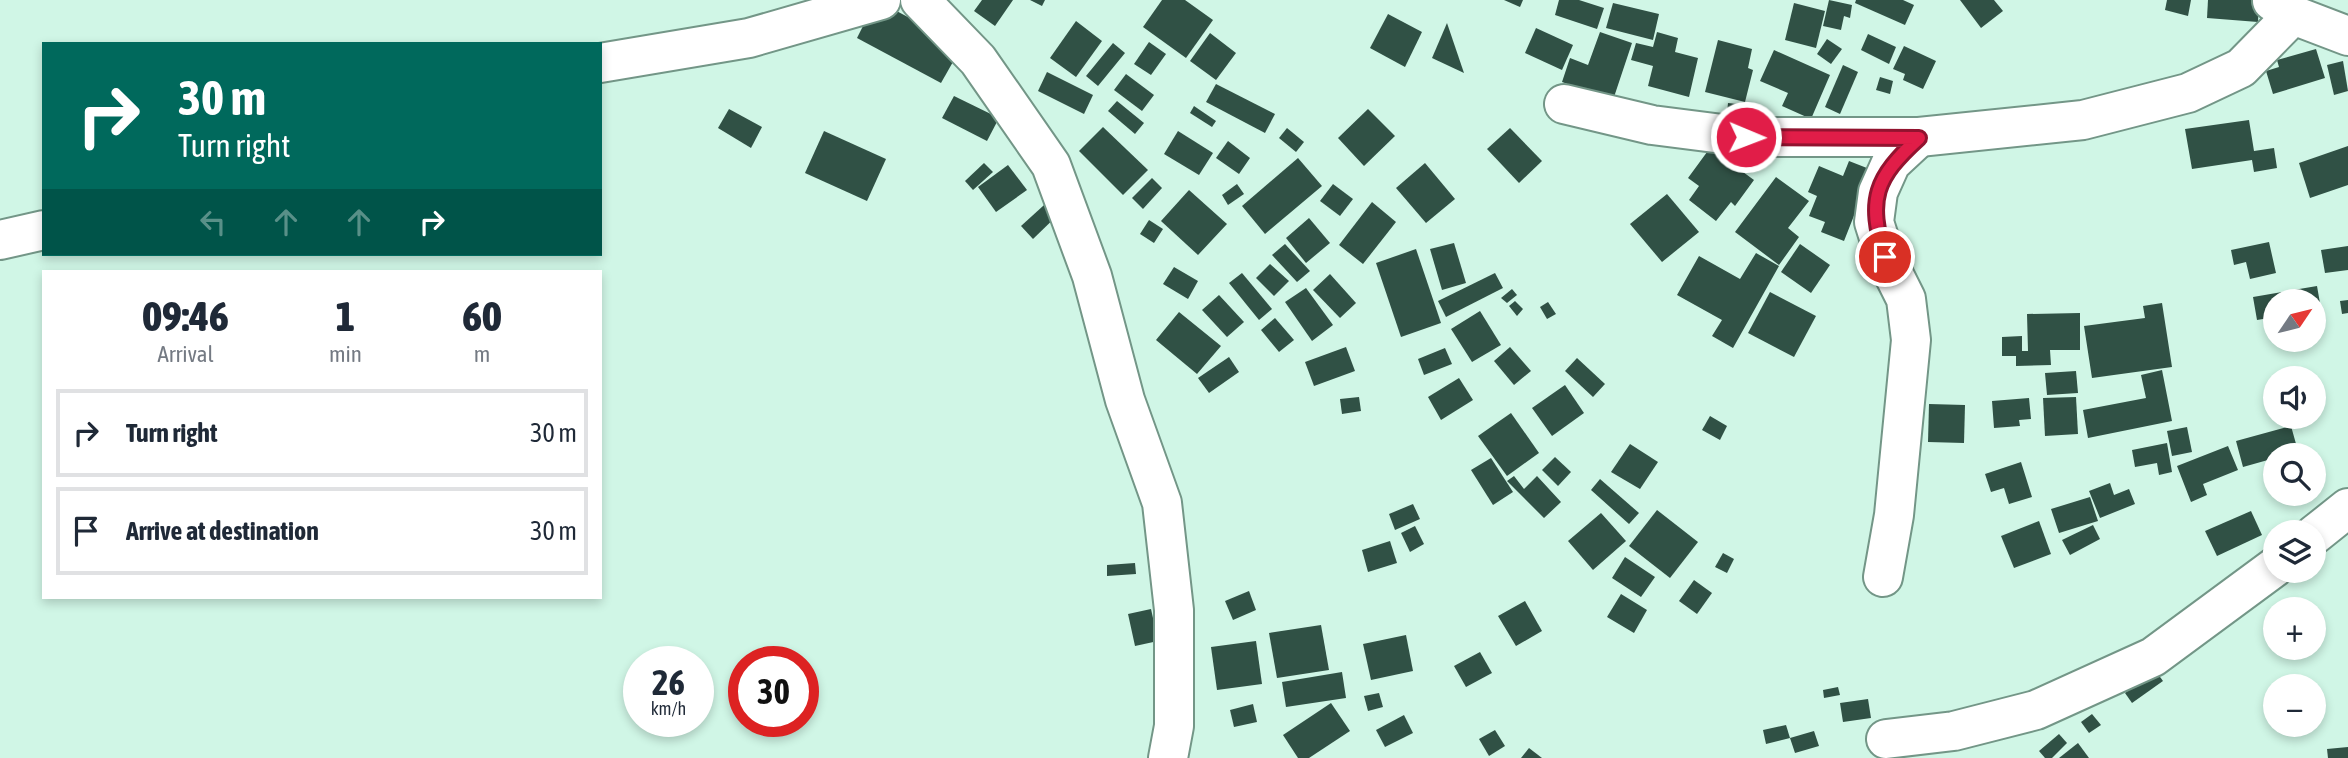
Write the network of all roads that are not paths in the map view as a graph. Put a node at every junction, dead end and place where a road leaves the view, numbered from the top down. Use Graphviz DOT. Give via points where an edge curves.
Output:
graph roads {
  1 [pos="881,0"];
  2 [pos="920,0"];
  3 [pos="2282,8"];
  4 [pos="2348,36"];
  5 [pos="602,63"];
  6 [pos="1564,104"];
  7 [pos="1919,138"];
  8 [pos="42,230"];
  9 [pos="0,240"];
  10 [pos="2348,508"];
  11 [pos="2326,525"];
  12 [pos="2263,576"];
  13 [pos="1883,577"];
  14 [pos="1886,739"];
  15 [pos="1168,758"];
  1 -- 5 [label="street" via="749,38"];
  2 -- 15 [label="street" via="978,60 1051,165 1092,276 1125,400 1162,503 1174,610 1174,726"];
  3 -- 4 [label="street"];
  3 -- 7 [label="street" via="2241,68 2188,93 2083,120"];
  6 -- 7 [label="street" via="1651,125 1746,137"];
  7 -- 13 [label="street" via="1891,163 1878,192 1874,222 1906,299 1911,340 1894,515"];
  8 -- 9 [label="street"];
  10 -- 11 [label="street"];
  12 -- 14 [label="street" via="2153,657 2036,710 1954,731"];
}
